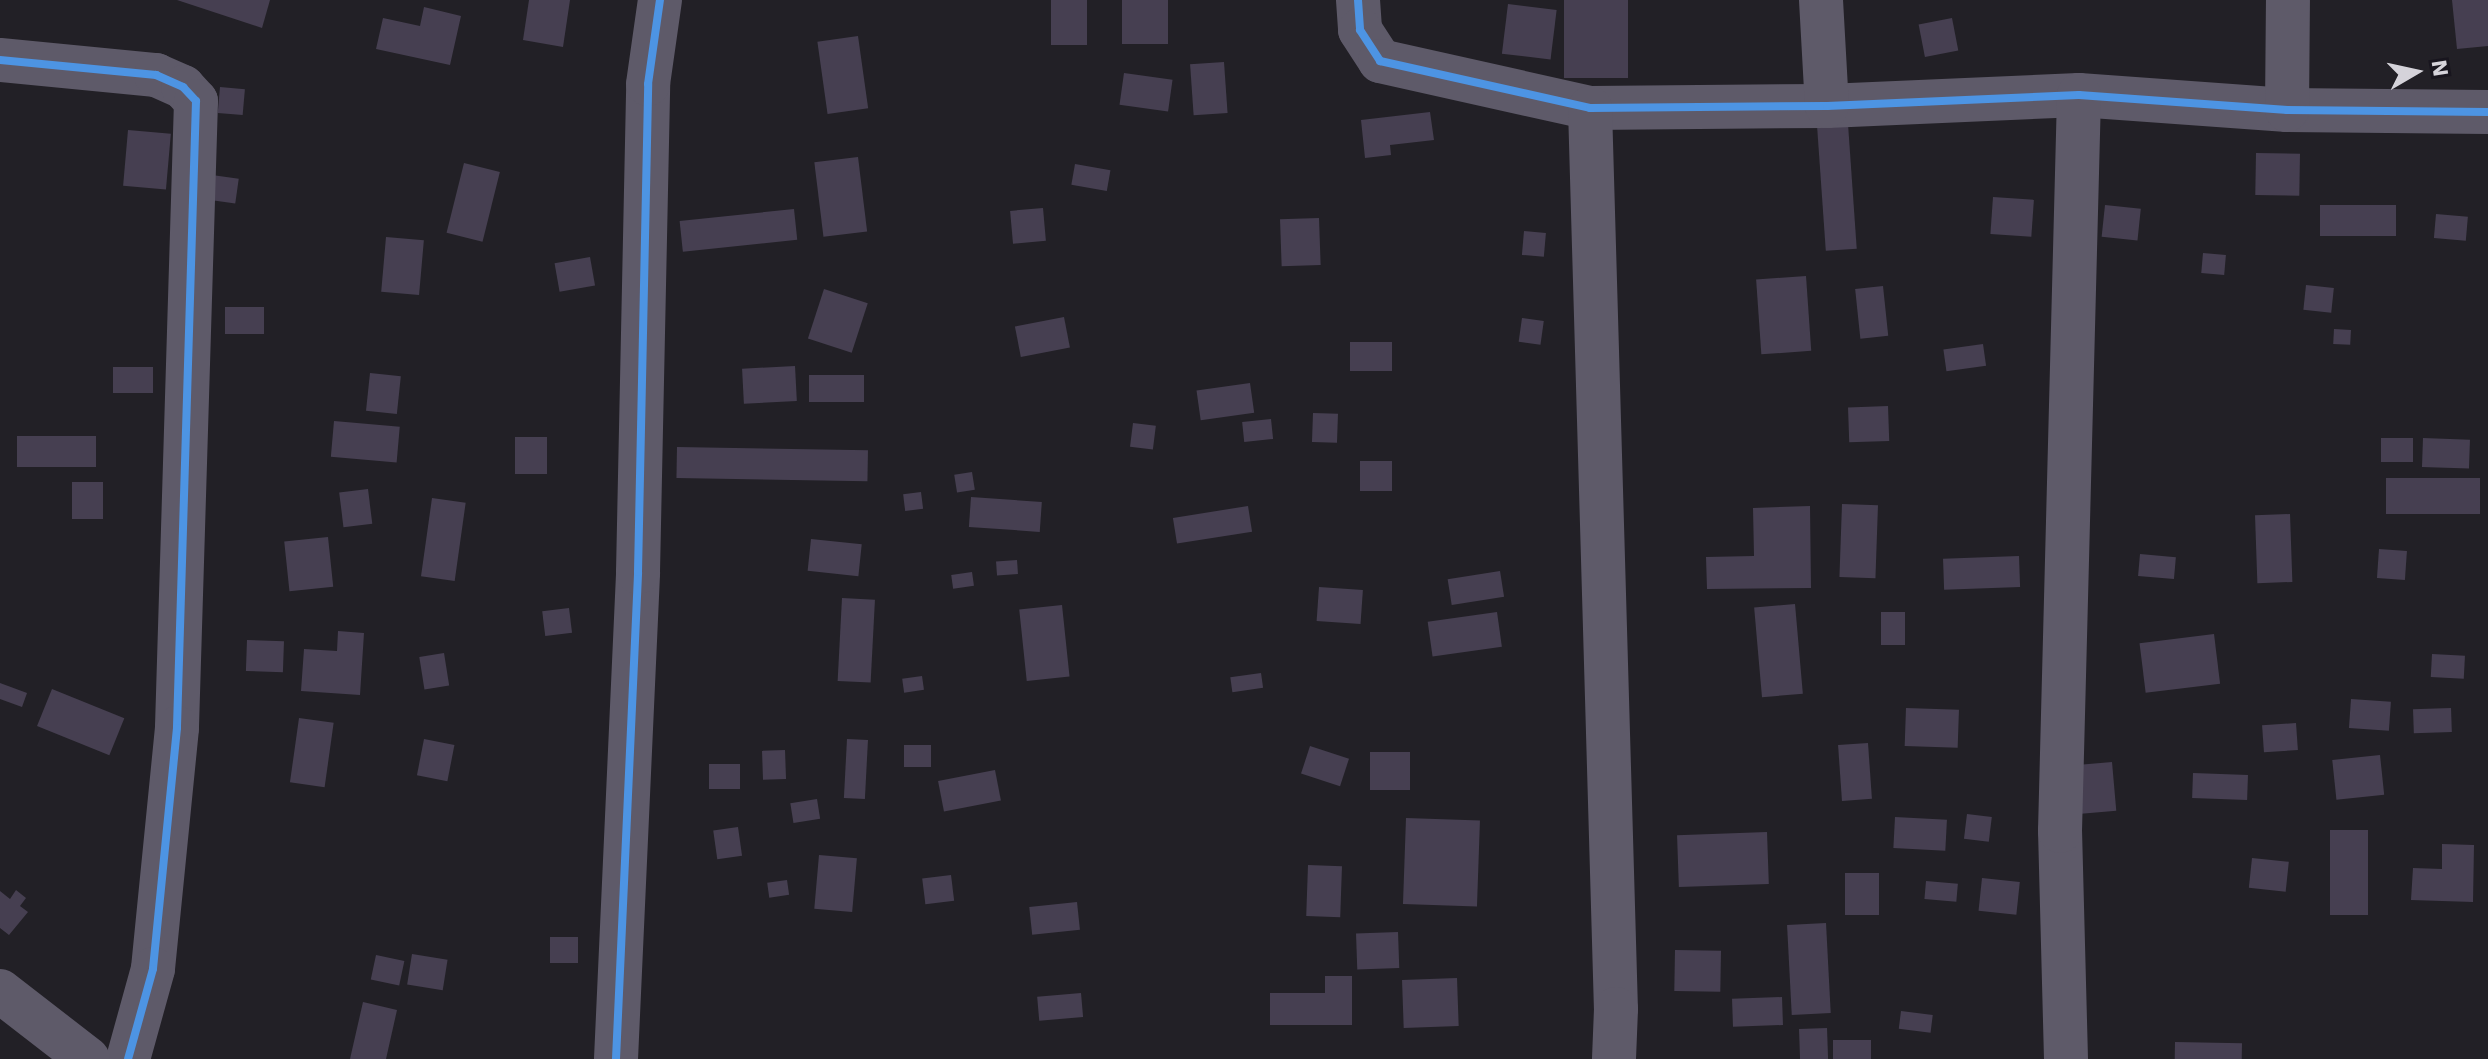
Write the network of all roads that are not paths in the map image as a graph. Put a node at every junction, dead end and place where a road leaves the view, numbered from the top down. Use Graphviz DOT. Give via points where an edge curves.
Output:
graph roads {
  1 [pos="660,0"];
  2 [pos="1358,0"];
  3 [pos="1821,0"];
  4 [pos="2288,0"];
  5 [pos="0,60"];
  6 [pos="2079,95"];
  7 [pos="1827,106"];
  8 [pos="1590,108"];
  9 [pos="2287,110"];
  10 [pos="2488,112"];
  11 [pos="0,991"];
  12 [pos="88,1059"];
  13 [pos="128,1059"];
  14 [pos="616,1059"];
  15 [pos="1614,1059"];
  16 [pos="2066,1059"];
  1 -- 14 [label="street" via="648,84 638,572"];
  2 -- 8 [label="street" via="1360,30 1380,61"];
  3 -- 7 [label="street"];
  4 -- 9 [label="street"];
  5 -- 13 [label="street" via="156,75 183,87 196,101 177,728 153,969"];
  6 -- 7 [label="street"];
  6 -- 9 [label="street"];
  6 -- 16 [label="street" via="2060,831"];
  7 -- 8 [label="street"];
  8 -- 15 [label="street"];
  9 -- 10 [label="street"];
  11 -- 12 [label="street"];
}
